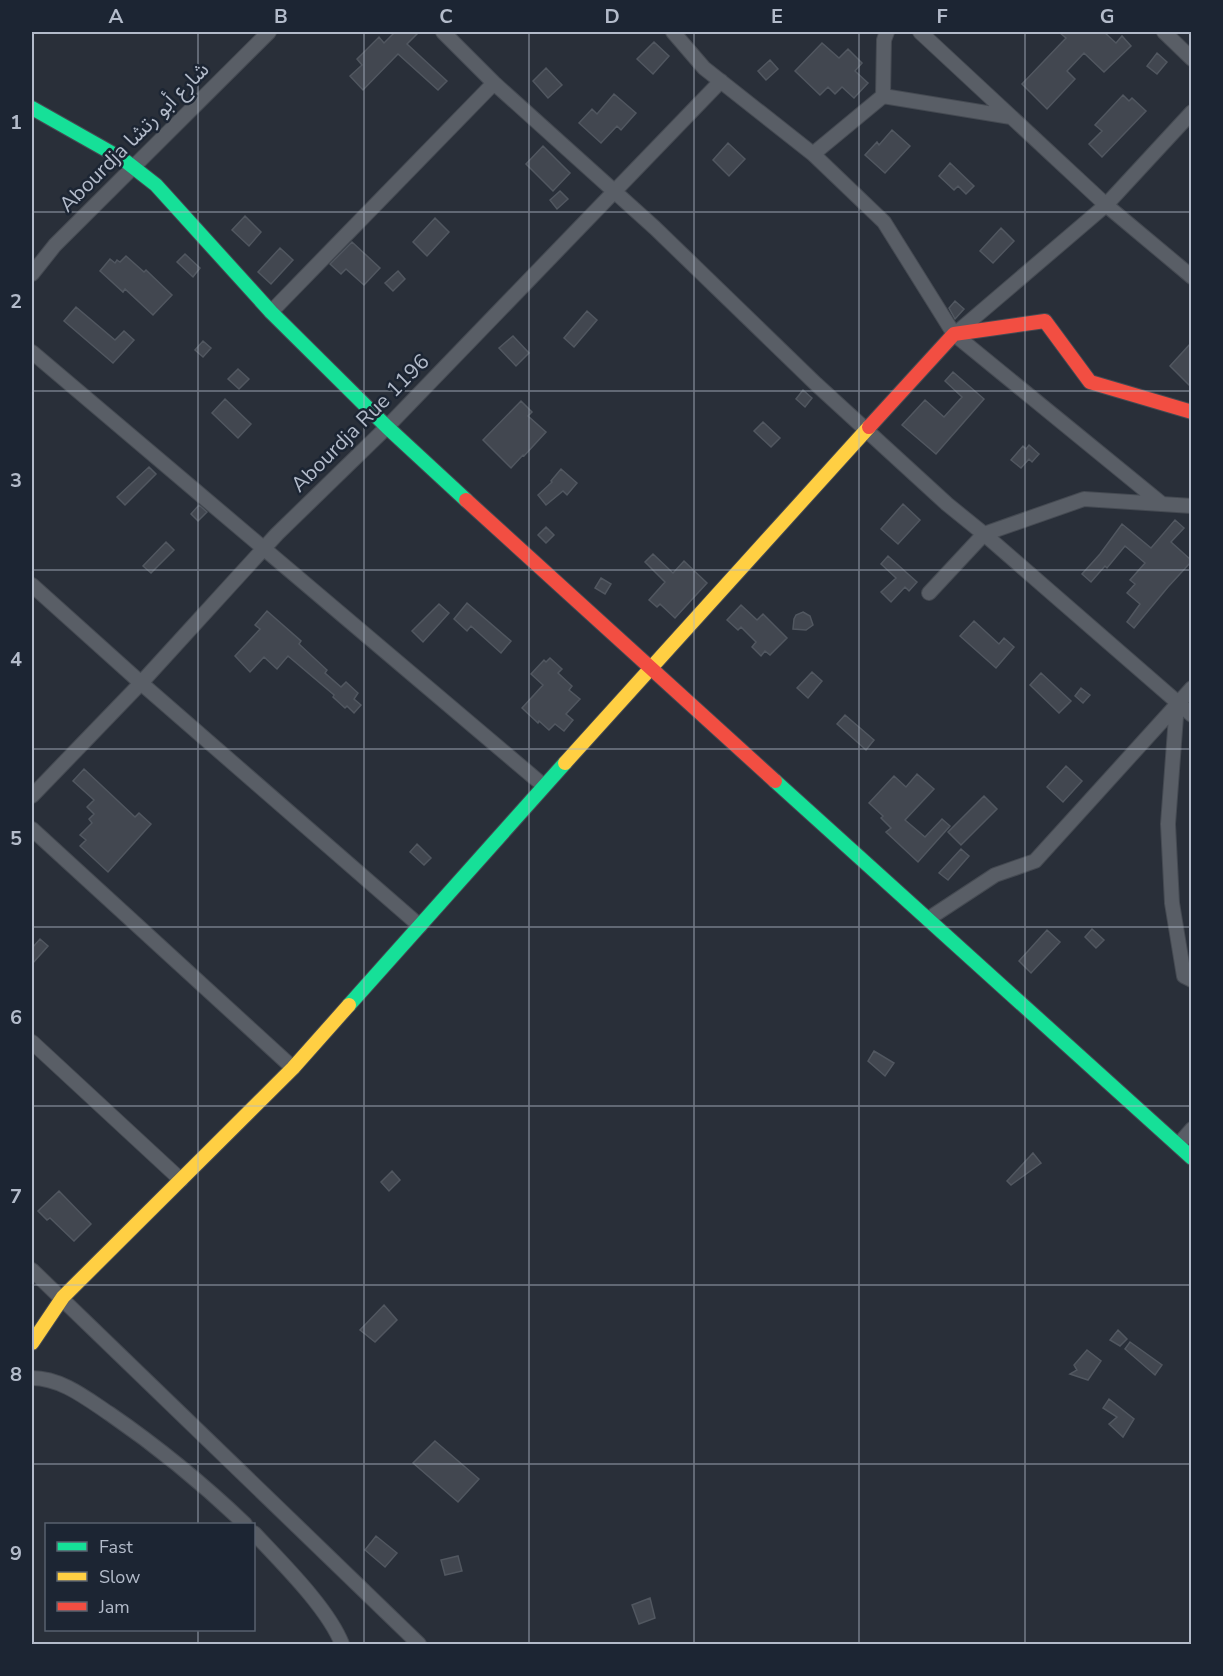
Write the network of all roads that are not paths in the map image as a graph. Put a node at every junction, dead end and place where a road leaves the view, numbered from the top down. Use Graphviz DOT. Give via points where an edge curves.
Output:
graph roads {
  1 [pos="269,32"];
  2 [pos="443,32"];
  3 [pos="673,32"];
  4 [pos="886,32"];
  5 [pos="920,32"];
  6 [pos="1164,32"];
  7 [pos="1191,59"];
  8 [pos="721,81"];
  9 [pos="494,83"];
  10 [pos="883,96"];
  11 [pos="32,108"];
  12 [pos="1191,112"];
  13 [pos="1011,117"];
  14 [pos="813,153"];
  15 [pos="134,167"];
  16 [pos="614,192"];
  17 [pos="1106,205"];
  18 [pos="32,274"];
  19 [pos="1191,277"];
  20 [pos="271,312"];
  21 [pos="954,334"];
  22 [pos="32,352"];
  23 [pos="1191,412"];
  24 [pos="387,427"];
  25 [pos="867,430"];
  26 [pos="1162,504"];
  27 [pos="1191,506"];
  28 [pos="984,534"];
  29 [pos="264,549"];
  30 [pos="32,585"];
  31 [pos="929,593"];
  32 [pos="650,668"];
  33 [pos="141,683"];
  34 [pos="1191,688"];
  35 [pos="1178,703"];
  36 [pos="1191,715"];
  37 [pos="544,786"];
  38 [pos="32,796"];
  39 [pos="32,829"];
  40 [pos="928,919"];
  41 [pos="420,926"];
  42 [pos="1191,980"];
  43 [pos="32,1042"];
  44 [pos="293,1068"];
  45 [pos="1191,1129"];
  46 [pos="1178,1145"];
  47 [pos="1191,1158"];
  48 [pos="181,1180"];
  49 [pos="32,1270"];
  50 [pos="62,1299"];
  51 [pos="32,1343"];
  52 [pos="32,1378"];
  53 [pos="244,1523"];
  54 [pos="255,1534"];
  55 [pos="342,1644"];
  56 [pos="419,1644"];
  1 -- 15 [label="street, Abourdja شارع أبو رتشا"];
  2 -- 9 [label="street"];
  3 -- 8 [label="street" via="704,68"];
  4 -- 10 [label="street"];
  5 -- 13 [label="street"];
  6 -- 7 [label="street"];
  8 -- 14 [label="street"];
  8 -- 16 [label="street, Abourdja Rue 1196"];
  9 -- 16 [label="street"];
  9 -- 20 [label="street"];
  10 -- 13 [label="street"];
  10 -- 14 [label="street"];
  11 -- 15 [label="street"];
  12 -- 17 [label="street"];
  13 -- 17 [label="street"];
  14 -- 21 [label="street" via="884,222"];
  15 -- 18 [label="street, Abourdja شارع أبو رتشا" via="55,245"];
  15 -- 20 [label="street" via="156,185"];
  16 -- 24 [label="street, Abourdja Rue 1196"];
  16 -- 25 [label="street"];
  17 -- 19 [label="street"];
  17 -- 21 [label="street"];
  20 -- 24 [label="street"];
  21 -- 23 [label="street" via="1045,321 1090,382"];
  21 -- 25 [label="street"];
  21 -- 26 [label="street"];
  22 -- 29 [label="street"];
  24 -- 29 [label="street, Abourdja Rue 1196"];
  24 -- 32 [label="street"];
  25 -- 28 [label="street"];
  25 -- 32 [label="street"];
  26 -- 27 [label="street"];
  26 -- 28 [label="street" via="1084,498"];
  28 -- 31 [label="street"];
  28 -- 35 [label="street"];
  29 -- 33 [label="street, Abourdja Rue 1196"];
  29 -- 37 [label="street"];
  30 -- 33 [label="street"];
  32 -- 37 [label="street"];
  32 -- 40 [label="street"];
  33 -- 38 [label="street, Abourdja Rue 1196"];
  33 -- 41 [label="street"];
  34 -- 35 [label="street"];
  35 -- 36 [label="street"];
  35 -- 40 [label="street" via="1035,861 995,875"];
  35 -- 42 [label="street" via="1168,824 1172,903 1184,976"];
  37 -- 41 [label="street"];
  39 -- 44 [label="street"];
  40 -- 46 [label="street"];
  41 -- 44 [label="street"];
  43 -- 48 [label="street"];
  44 -- 48 [label="street"];
  45 -- 46 [label="street"];
  46 -- 47 [label="street"];
  48 -- 50 [label="street"];
  49 -- 50 [label="street"];
  50 -- 51 [label="street"];
  50 -- 56 [label="street"];
  52 -- 53 [label="street" via="61,1384 93,1402 190,1474"];
  54 -- 55 [label="street" via="329,1619"];
}
